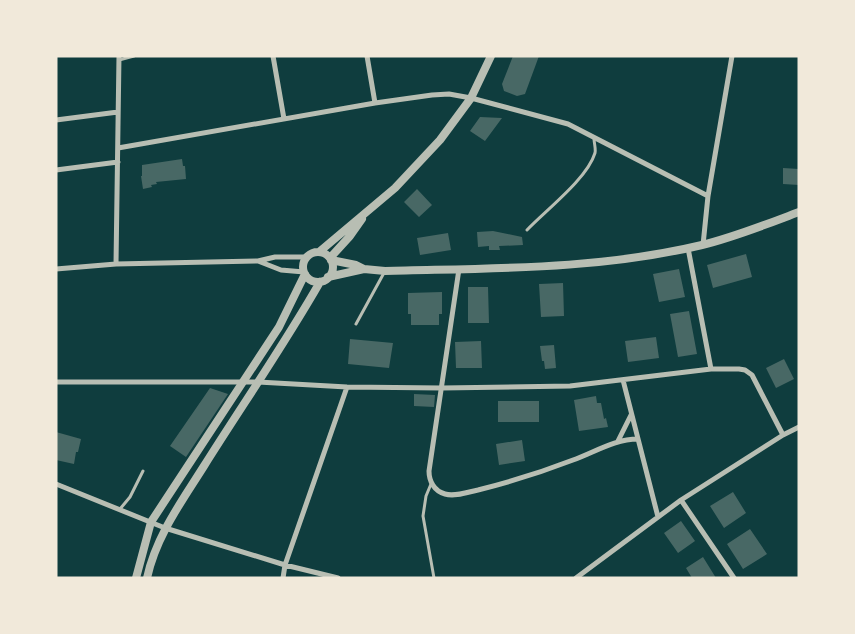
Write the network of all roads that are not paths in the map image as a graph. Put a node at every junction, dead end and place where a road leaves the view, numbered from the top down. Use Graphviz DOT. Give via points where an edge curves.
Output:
graph roads {
  1 [pos="134,56"];
  2 [pos="273,56"];
  3 [pos="367,56"];
  4 [pos="491,56"];
  5 [pos="732,56"];
  6 [pos="119,58"];
  7 [pos="471,98"];
  8 [pos="375,103"];
  9 [pos="118,112"];
  10 [pos="284,119"];
  11 [pos="56,120"];
  12 [pos="594,137"];
  13 [pos="118,148"];
  14 [pos="118,162"];
  15 [pos="56,170"];
  16 [pos="708,196"];
  17 [pos="799,212"];
  18 [pos="365,215"];
  19 [pos="528,230"];
  20 [pos="703,245"];
  21 [pos="688,248"];
  22 [pos="319,252"];
  23 [pos="307,257"];
  24 [pos="330,259"];
  25 [pos="258,261"];
  26 [pos="116,264"];
  27 [pos="56,269"];
  28 [pos="364,269"];
  29 [pos="459,269"];
  30 [pos="385,271"];
  31 [pos="305,273"];
  32 [pos="328,278"];
  33 [pos="320,282"];
  34 [pos="356,324"];
  35 [pos="711,369"];
  36 [pos="623,380"];
  37 [pos="56,382"];
  38 [pos="258,382"];
  39 [pos="242,383"];
  40 [pos="347,386"];
  41 [pos="442,388"];
  42 [pos="631,414"];
  43 [pos="799,427"];
  44 [pos="784,435"];
  45 [pos="638,439"];
  46 [pos="618,441"];
  47 [pos="143,472"];
  48 [pos="56,484"];
  49 [pos="431,484"];
  50 [pos="681,500"];
  51 [pos="120,509"];
  52 [pos="658,517"];
  53 [pos="150,522"];
  54 [pos="165,528"];
  55 [pos="285,565"];
  56 [pos="578,577"];
  57 [pos="136,578"];
  58 [pos="147,578"];
  59 [pos="283,578"];
  60 [pos="338,578"];
  61 [pos="434,578"];
  62 [pos="734,578"];
  1 -- 6 [label="lane"];
  2 -- 10 [label="street"];
  3 -- 8 [label="street"];
  4 -- 7 [label="street"];
  5 -- 16 [label="street"];
  6 -- 9 [label="street"];
  7 -- 8 [label="street" via="432,94"];
  7 -- 12 [label="street" via="568,124"];
  7 -- 18 [label="street" via="440,140"];
  8 -- 10 [label="street"];
  9 -- 11 [label="street"];
  9 -- 13 [label="street"];
  10 -- 13 [label="street"];
  12 -- 16 [label="street"];
  12 -- 19 [label="lane" via="596,151 588,166"];
  13 -- 14 [label="street"];
  14 -- 15 [label="street"];
  14 -- 26 [label="street"];
  16 -- 20 [label="street"];
  17 -- 20 [label="street"];
  18 -- 22 [label="street"];
  18 -- 24 [label="street"];
  20 -- 21 [label="street"];
  21 -- 29 [label="street" via="596,262"];
  21 -- 35 [label="street"];
  22 -- 23 [label="street"];
  22 -- 24 [label="street"];
  23 -- 25 [label="street" via="275,257"];
  23 -- 31 [label="street"];
  24 -- 28 [label="street"];
  24 -- 32 [label="street" via="332,269"];
  25 -- 26 [label="street"];
  25 -- 31 [label="street" via="281,270"];
  26 -- 27 [label="street"];
  28 -- 30 [label="street"];
  28 -- 32 [label="street"];
  29 -- 30 [label="street"];
  29 -- 41 [label="street"];
  30 -- 34 [label="lane"];
  31 -- 33 [label="street" via="311,280"];
  31 -- 39 [label="street" via="279,327"];
  32 -- 33 [label="street"];
  33 -- 38 [label="street"];
  35 -- 36 [label="street"];
  35 -- 44 [label="street" via="739,368 749,372"];
  36 -- 41 [label="street" via="570,386"];
  36 -- 42 [label="street"];
  37 -- 39 [label="street"];
  38 -- 39 [label="street"];
  38 -- 40 [label="street"];
  38 -- 54 [label="street"];
  39 -- 53 [label="street"];
  40 -- 41 [label="street"];
  40 -- 55 [label="street"];
  41 -- 49 [label="street" via="429,471"];
  42 -- 45 [label="street"];
  42 -- 46 [label="street"];
  43 -- 44 [label="street"];
  44 -- 50 [label="street"];
  45 -- 46 [label="street"];
  45 -- 52 [label="street"];
  46 -- 49 [label="street" via="554,468 471,492 445,494"];
  47 -- 51 [label="lane" via="130,498"];
  48 -- 51 [label="street"];
  49 -- 61 [label="lane" via="423,516"];
  50 -- 52 [label="street"];
  50 -- 62 [label="street"];
  51 -- 53 [label="street"];
  52 -- 56 [label="street"];
  53 -- 54 [label="street"];
  53 -- 57 [label="street"];
  54 -- 55 [label="street"];
  54 -- 58 [label="street"];
  55 -- 59 [label="street"];
  55 -- 60 [label="street"];
}
